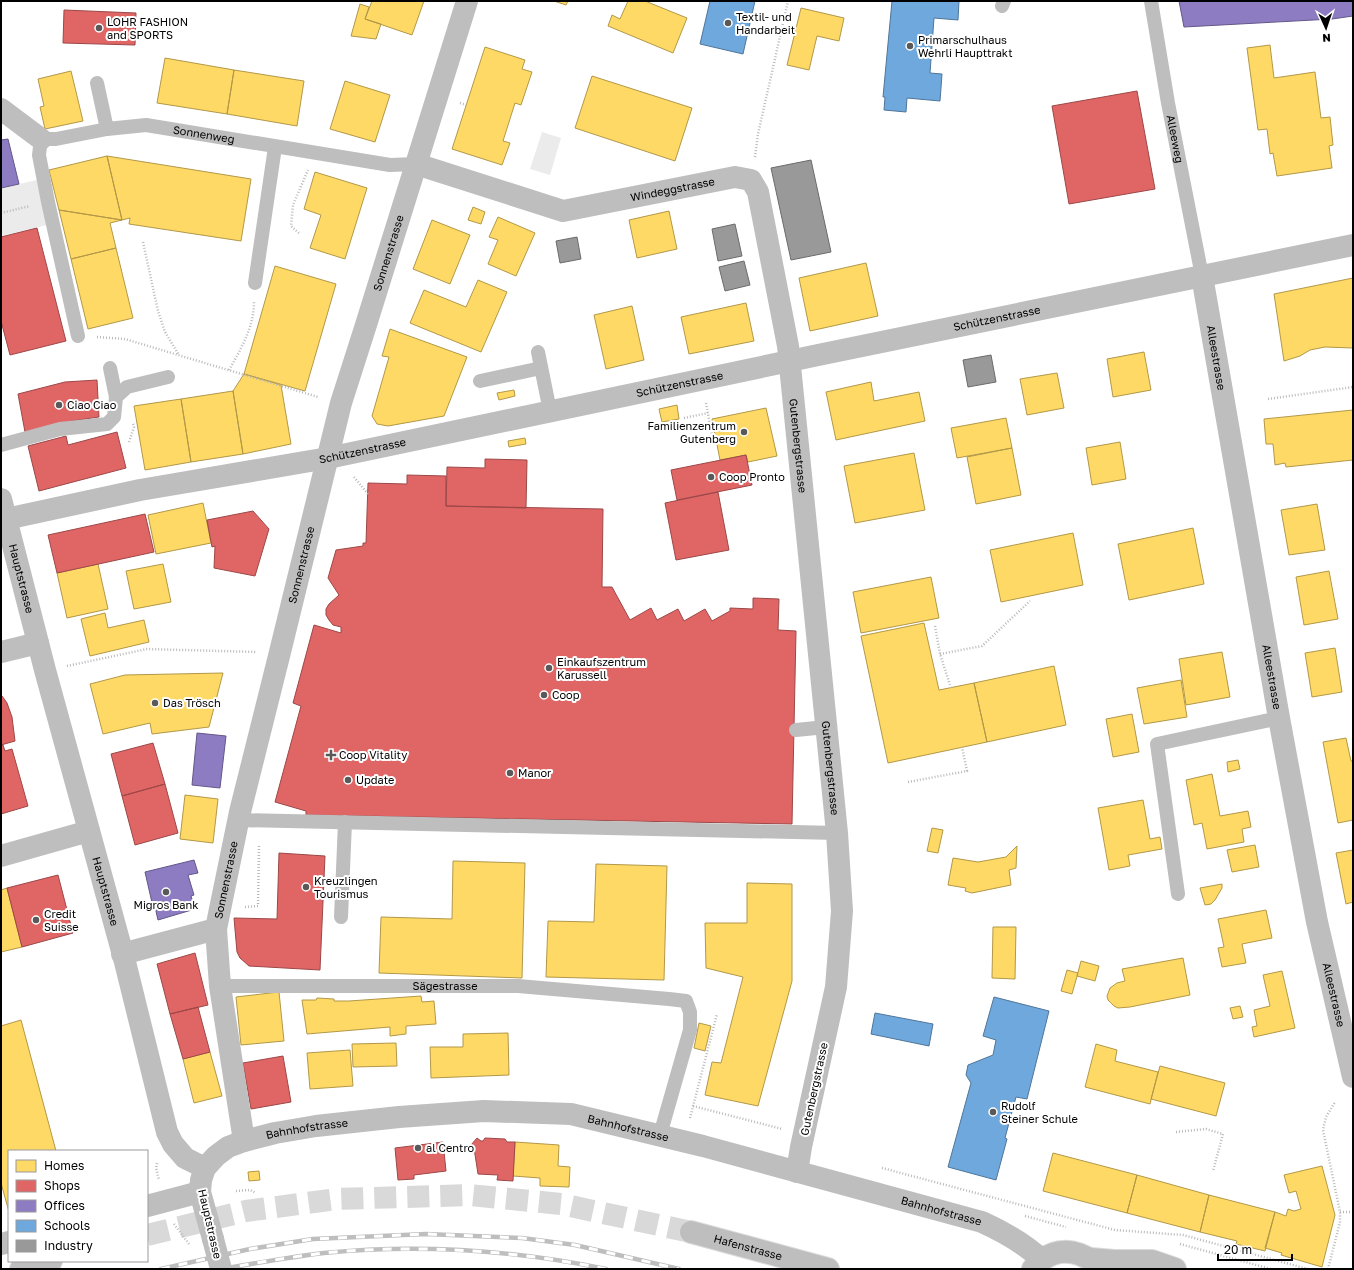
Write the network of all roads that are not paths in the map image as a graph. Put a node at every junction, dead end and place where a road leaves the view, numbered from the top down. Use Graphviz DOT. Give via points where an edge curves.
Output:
graph roads {
  1 [pos="468,1"];
  2 [pos="1151,1"];
  3 [pos="97,83"];
  4 [pos="1,109"];
  5 [pos="107,129"];
  6 [pos="40,139"];
  7 [pos="275,147"];
  8 [pos="416,164"];
  9 [pos="1353,245"];
  10 [pos="1202,276"];
  11 [pos="255,283"];
  12 [pos="78,336"];
  13 [pos="538,352"];
  14 [pos="789,362"];
  15 [pos="110,368"];
  16 [pos="541,368"];
  17 [pos="168,378"];
  18 [pos="480,380"];
  19 [pos="116,397"];
  20 [pos="550,411"];
  21 [pos="1,445"];
  22 [pos="328,458"];
  23 [pos="1,499"];
  24 [pos="6,520"];
  25 [pos="38,643"];
  26 [pos="1,652"];
  27 [pos="1279,718"];
  28 [pos="826,727"];
  29 [pos="796,730"];
  30 [pos="238,820"];
  31 [pos="345,822"];
  32 [pos="89,831"];
  33 [pos="837,833"];
  34 [pos="1,856"];
  35 [pos="1178,894"];
  36 [pos="341,916"];
  37 [pos="216,929"];
  38 [pos="122,954"];
  39 [pos="220,986"];
  40 [pos="1346,1013"];
  41 [pos="1353,1076"];
  42 [pos="660,1135"];
  43 [pos="244,1141"];
  44 [pos="205,1168"];
  45 [pos="797,1172"];
  46 [pos="200,1192"];
  47 [pos="148,1206"];
  48 [pos="691,1232"];
  49 [pos="47,1262"];
  50 [pos="1038,1264"];
  51 [pos="1096,1264"];
  52 [pos="21,1269"];
  53 [pos="221,1269"];
  54 [pos="828,1269"];
  55 [pos="1175,1269"];
  1 -- 8 [label="street, Sonnenstrasse"];
  2 -- 10 [label="lane, Alleeweg"];
  3 -- 5 [label="lane"];
  4 -- 6 [label="street"];
  5 -- 6 [label="lane, Sonnenweg" via="56,139"];
  5 -- 7 [label="lane, Sonnenweg" via="146,125"];
  6 -- 12 [label="lane" via="39,155 48,202"];
  7 -- 8 [label="lane, Sonnenweg" via="390,165"];
  7 -- 11 [label="lane"];
  8 -- 14 [label="street, Windeggstrasse" via="563,211 735,177 751,180 758,192"];
  8 -- 22 [label="street, Sonnenstrasse" via="341,403"];
  9 -- 10 [label="street, Schützenstrasse"];
  10 -- 14 [label="street, Schützenstrasse"];
  10 -- 27 [label="street, Alleestrasse"];
  13 -- 16 [label="lane"];
  14 -- 20 [label="street, Schützenstrasse"];
  14 -- 28 [label="street, Gutenbergstrasse"];
  15 -- 19 [label="lane"];
  16 -- 18 [label="lane"];
  16 -- 20 [label="lane"];
  17 -- 19 [label="lane" via="127,387"];
  19 -- 21 [label="lane" via="114,417 108,424 60,429"];
  20 -- 22 [label="street, Schützenstrasse"];
  22 -- 24 [label="street, Schützenstrasse" via="140,490"];
  22 -- 30 [label="street, Sonnenstrasse"];
  23 -- 24 [label="street, Hauptstrasse"];
  24 -- 25 [label="street, Hauptstrasse"];
  25 -- 26 [label="street"];
  25 -- 32 [label="street, Hauptstrasse"];
  27 -- 35 [label="lane" via="1157,744"];
  27 -- 40 [label="street, Alleestrasse" via="1317,922"];
  28 -- 29 [label="lane"];
  28 -- 33 [label="street, Gutenbergstrasse"];
  30 -- 31 [label="lane"];
  30 -- 37 [label="street, Sonnenstrasse"];
  31 -- 33 [label="lane"];
  31 -- 36 [label="lane"];
  32 -- 34 [label="street"];
  32 -- 38 [label="street, Hauptstrasse"];
  33 -- 45 [label="street, Gutenbergstrasse" via="842,911 836,987"];
  37 -- 38 [label="street"];
  37 -- 39 [label="street, Sonnenstrasse"];
  38 -- 44 [label="street, Hauptstrasse" via="167,1132 185,1158"];
  39 -- 42 [label="lane, Sägestrasse" via="518,986 686,1002 690,1012 690,1030"];
  39 -- 43 [label="street, Sonnenstrasse"];
  40 -- 41 [label="street, Alleestrasse"];
  42 -- 43 [label="street, Bahnhofstrasse" via="571,1114 484,1111 316,1126"];
  42 -- 45 [label="street, Bahnhofstrasse"];
  43 -- 44 [label="street, Bahnhofstrasse" via="228,1147"];
  44 -- 46 [label="street, Hauptstrasse"];
  45 -- 50 [label="street, Bahnhofstrasse" via="982,1222 1029,1248"];
  46 -- 47 [label="street"];
  46 -- 53 [label="street, Hauptstrasse, bridge"];
  48 -- 54 [label="street, Hafenstrasse"];
  49 -- 52 [label="street"];
  50 -- 51 [label="street" via="1054,1253 1066,1252 1079,1253"];
  51 -- 55 [label="street" via="1114,1261 1152,1261"];
}
